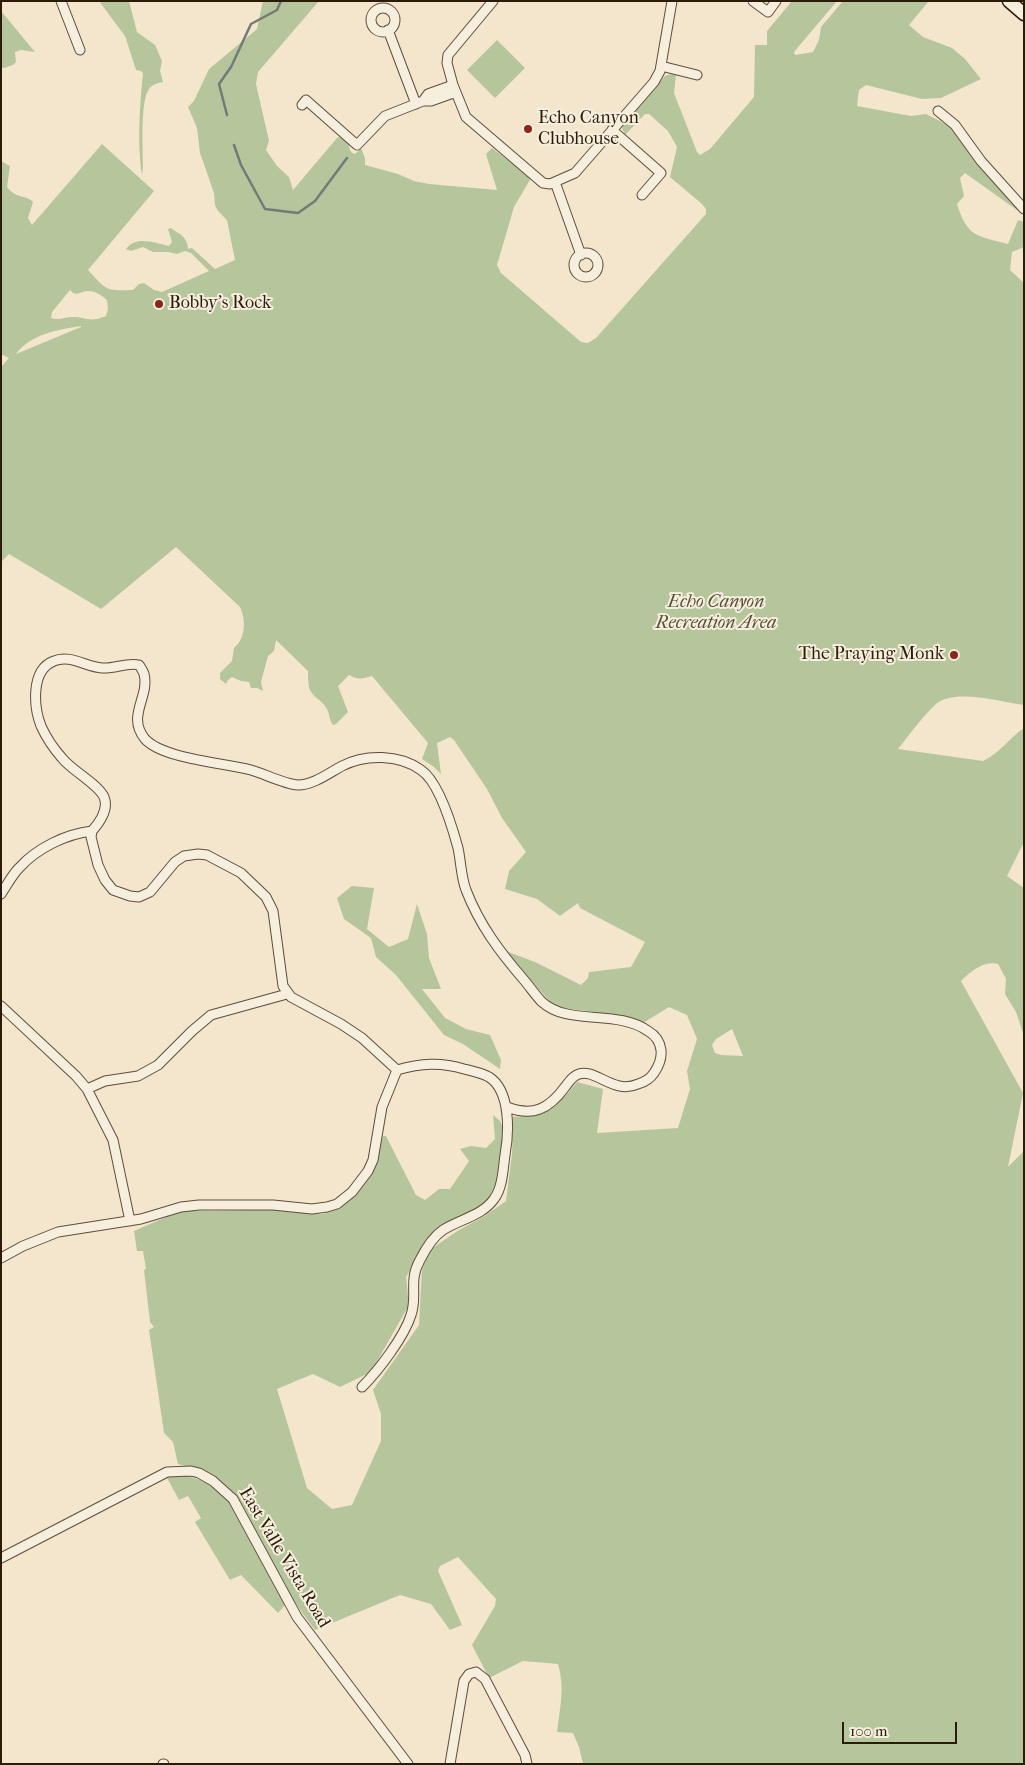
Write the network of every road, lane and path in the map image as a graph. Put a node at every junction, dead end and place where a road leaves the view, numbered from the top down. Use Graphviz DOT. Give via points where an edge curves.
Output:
graph roads {
  1 [pos="60,1"];
  2 [pos="493,1"];
  3 [pos="672,1"];
  4 [pos="753,1"];
  5 [pos="776,1"];
  6 [pos="1008,1"];
  7 [pos="1024,14"];
  8 [pos="388,30"];
  9 [pos="80,50"];
  10 [pos="661,66"];
  11 [pos="697,75"];
  12 [pos="455,89"];
  13 [pos="420,102"];
  14 [pos="302,105"];
  15 [pos="938,110"];
  16 [pos="612,130"];
  17 [pos="555,182"];
  18 [pos="642,195"];
  19 [pos="1024,209"];
  20 [pos="581,255"];
  21 [pos="92,831"];
  22 [pos="1,894"];
  23 [pos="287,994"];
  24 [pos="1,1006"];
  25 [pos="397,1070"];
  26 [pos="87,1090"];
  27 [pos="507,1107"];
  28 [pos="130,1221"];
  29 [pos="1,1258"];
  30 [pos="362,1387"];
  31 [pos="1,1558"];
  32 [pos="408,1764"];
  33 [pos="450,1764"];
  34 [pos="527,1764"];
  1 -- 9 [label="street"];
  2 -- 12 [label="street" via="448,55 447,63"];
  3 -- 10 [label="street"];
  4 -- 5 [label="street" via="768,12"];
  6 -- 7 [label="street"];
  8 -- 13 [label="street"];
  10 -- 11 [label="street"];
  10 -- 16 [label="street" via="654,82"];
  12 -- 13 [label="street" via="431,101"];
  12 -- 17 [label="street" via="466,117 543,183"];
  13 -- 14 [label="street" via="382,118 357,146 306,100"];
  15 -- 19 [label="street" via="955,125 981,161"];
  16 -- 17 [label="street" via="576,173"];
  16 -- 18 [label="street" via="661,172"];
  17 -- 20 [label="street"];
  21 -- 22 [label="street" via="78,832 47,846 19,868"];
  21 -- 23 [label="street" via="98,864 105,880 113,890 130,896 139,897 150,892 184,856 207,855 241,874 266,897 273,911 283,986"];
  21 -- 27 [label="street" via="104,810 103,795 62,759 38,718 36,702 40,674 53,661 66,658 96,667 140,665 144,686 137,720 143,737 152,745 186,758 250,770 296,785 317,780 361,759 387,758 409,763 421,770 431,779 440,796 458,848 465,889 473,906 494,944 542,1002 565,1014 638,1023 652,1033 661,1047 655,1071 634,1086 624,1088 587,1073 578,1074 548,1106 523,1112"];
  23 -- 25 [label="street" via="355,1033"];
  23 -- 26 [label="street" via="211,1015 158,1066 138,1076 105,1081"];
  24 -- 26 [label="street"];
  25 -- 27 [label="street" via="435,1063 486,1075 495,1082"];
  25 -- 28 [label="street" via="382,1107 373,1160 352,1192 337,1204 312,1209 273,1205 199,1205"];
  26 -- 28 [label="street" via="113,1140"];
  27 -- 30 [label="street" via="508,1134 495,1198 477,1214 442,1231 427,1250 413,1274 411,1315 375,1373"];
  28 -- 29 [label="street" via="58,1232"];
  31 -- 32 [label="street, East Valle Vista Road" via="167,1472 199,1473 233,1498 297,1617"];
  33 -- 34 [label="street" via="464,1681 469,1674 476,1672 485,1678"];
}
